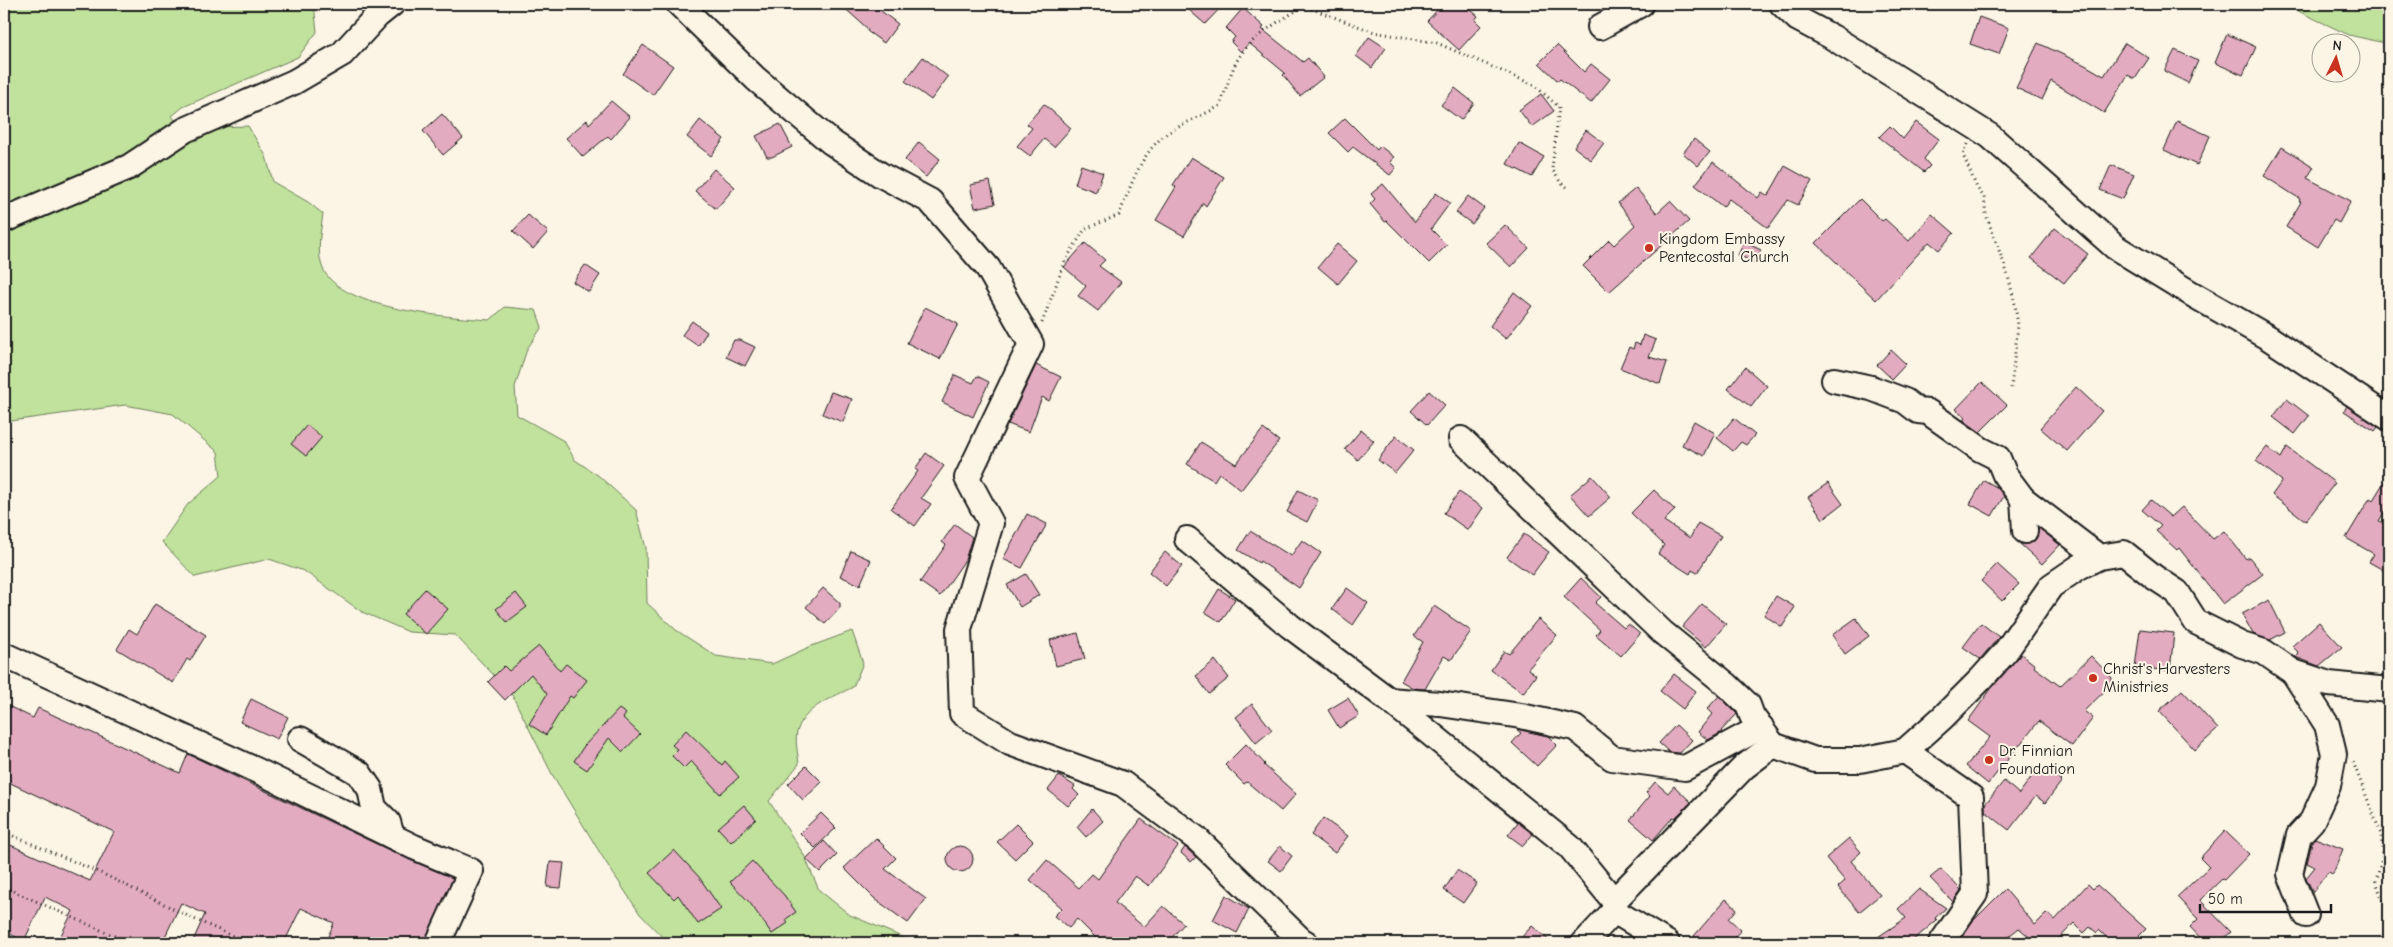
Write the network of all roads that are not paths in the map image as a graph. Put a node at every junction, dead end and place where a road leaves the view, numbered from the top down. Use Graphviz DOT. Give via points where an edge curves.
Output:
graph roads {
  1 [pos="392,4"];
  2 [pos="679,4"];
  3 [pos="1641,4"];
  4 [pos="1782,4"];
  5 [pos="1600,28"];
  6 [pos="4,220"];
  7 [pos="1834,380"];
  8 [pos="2389,418"];
  9 [pos="1461,440"];
  10 [pos="2023,498"];
  11 [pos="2025,531"];
  12 [pos="1187,539"];
  13 [pos="2099,557"];
  14 [pos="4,655"];
  15 [pos="2293,672"];
  16 [pos="2389,690"];
  17 [pos="1389,700"];
  18 [pos="1767,736"];
  19 [pos="300,739"];
  20 [pos="1905,751"];
  21 [pos="392,836"];
  22 [pos="1614,906"];
  23 [pos="2306,915"];
  24 [pos="438,943"];
  25 [pos="1306,943"];
  26 [pos="1584,943"];
  27 [pos="1667,943"];
  28 [pos="1941,943"];
  1 -- 6 [label="street" via="342,54 294,82 185,130 129,167"];
  2 -- 25 [label="street" via="756,79 831,142 930,202 988,268 1031,344 967,478 991,522 959,629 962,713 1010,743 1122,784 1197,839"];
  3 -- 5 [label="street"];
  4 -- 8 [label="street" via="1798,19 1990,136 2115,247 2269,338"];
  7 -- 10 [label="street" via="1871,388 1905,401 1918,411 1928,412 1998,458 2005,474"];
  9 -- 18 [label="street" via="1662,632 1748,705"];
  10 -- 11 [label="street"];
  10 -- 13 [label="street"];
  12 -- 17 [label="street" via="1290,626"];
  13 -- 15 [label="street" via="2124,553 2176,592 2196,622 2264,652"];
  13 -- 20 [label="street" via="2051,586 2006,651 1942,718"];
  14 -- 21 [label="street"];
  15 -- 16 [label="street" via="2329,684"];
  15 -- 23 [label="street" via="2327,725 2334,754 2328,786 2312,822 2299,835 2290,874"];
  17 -- 18 [label="street" via="1467,708 1566,726 1574,728 1612,758 1685,768"];
  17 -- 22 [label="street" via="1570,847"];
  18 -- 20 [label="street" via="1815,760 1860,760"];
  18 -- 22 [label="street" via="1744,766"];
  19 -- 21 [label="street" via="359,773 370,789 374,808 388,822"];
  20 -- 28 [label="street" via="1971,798 1975,894"];
  21 -- 24 [label="street" via="471,872"];
  22 -- 26 [label="street"];
  22 -- 27 [label="street"];
}
